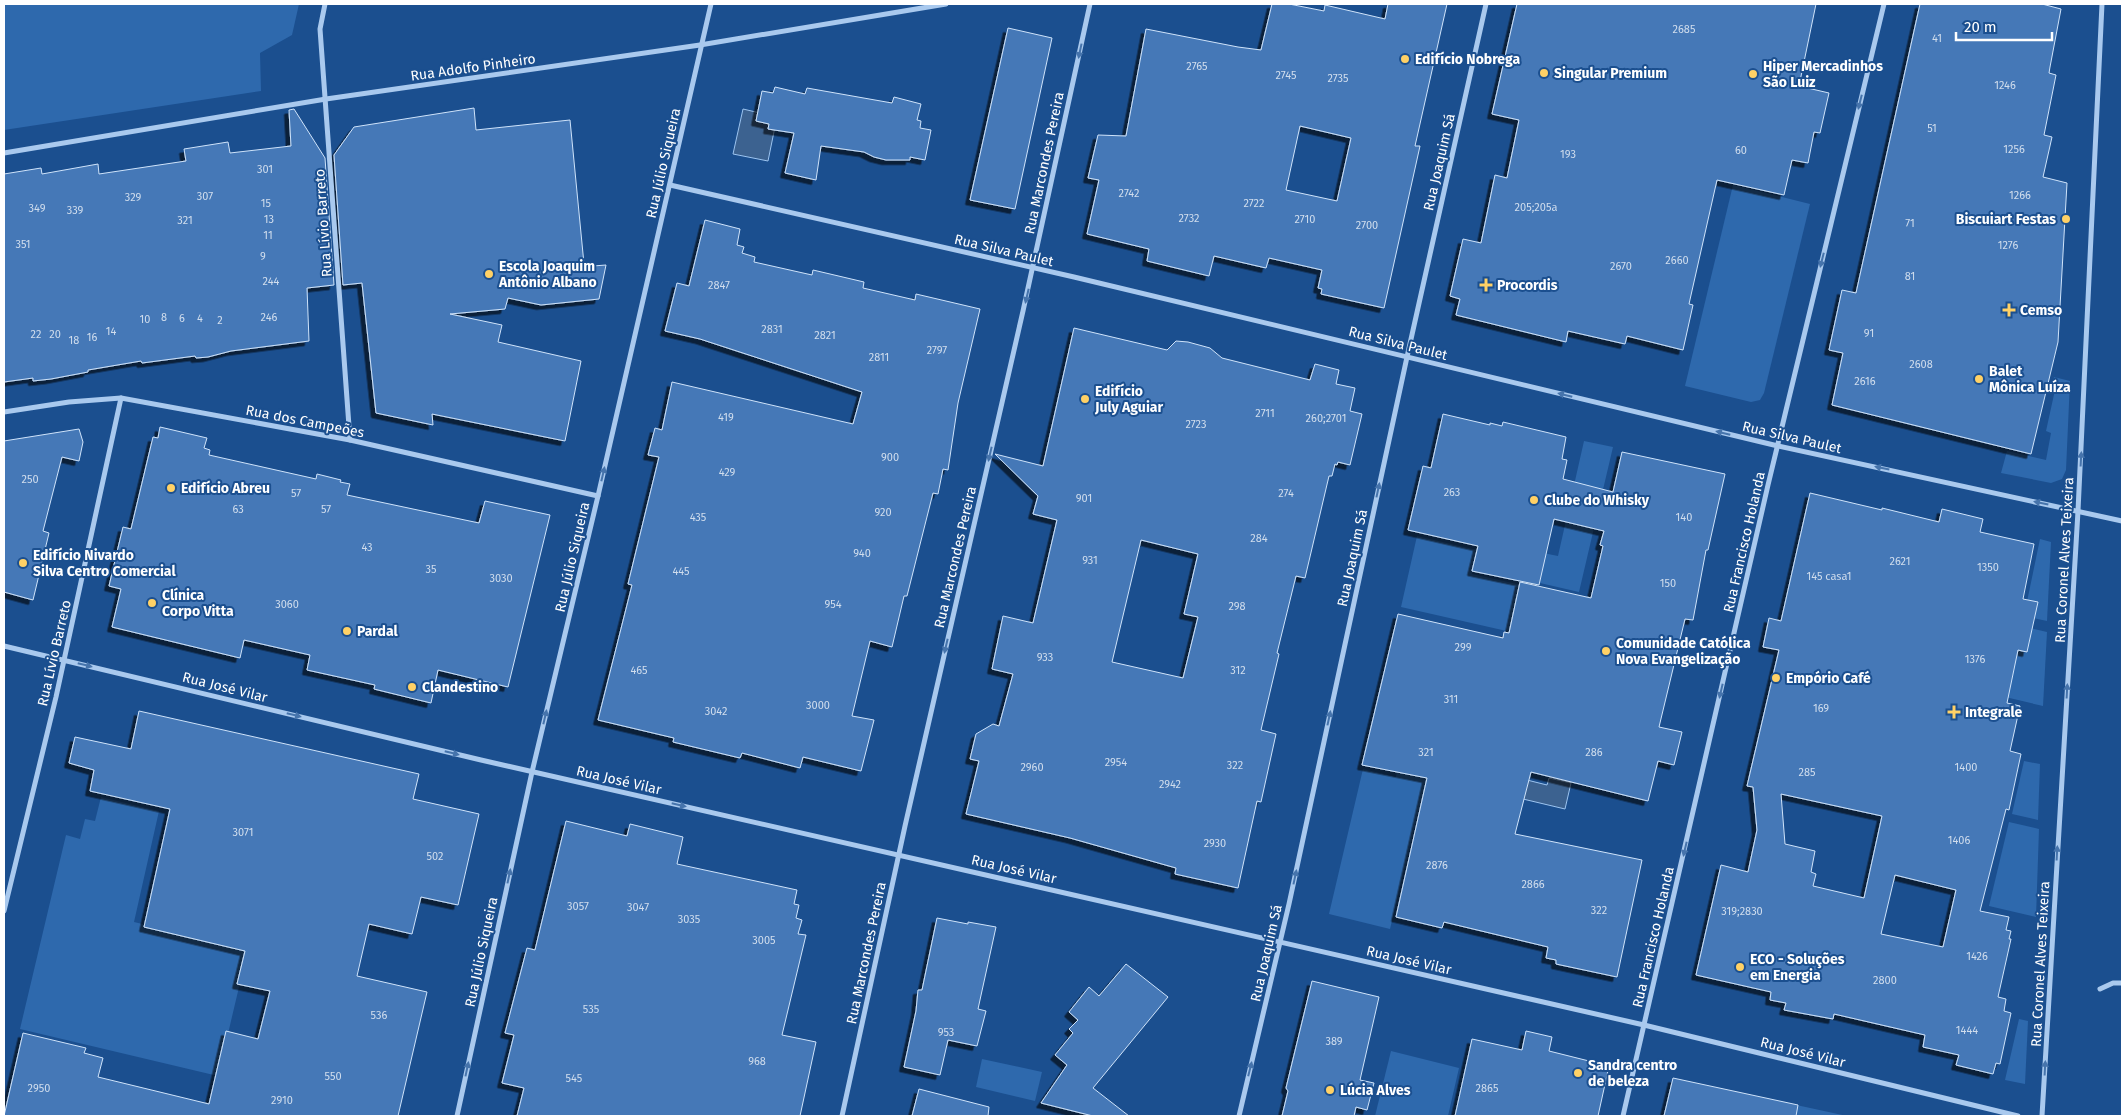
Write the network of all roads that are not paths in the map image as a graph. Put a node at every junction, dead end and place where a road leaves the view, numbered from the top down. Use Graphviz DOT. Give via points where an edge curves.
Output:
graph roads {
  1 [pos="325,4"];
  2 [pos="711,4"];
  3 [pos="946,4"];
  4 [pos="1090,4"];
  5 [pos="1486,4"];
  6 [pos="1884,4"];
  7 [pos="2102,4"];
  8 [pos="700,45"];
  9 [pos="326,99"];
  10 [pos="4,153"];
  11 [pos="670,185"];
  12 [pos="1033,268"];
  13 [pos="1407,357"];
  14 [pos="121,398"];
  15 [pos="4,412"];
  16 [pos="350,440"];
  17 [pos="1778,446"];
  18 [pos="598,496"];
  19 [pos="2078,511"];
  20 [pos="2122,521"];
  21 [pos="4,646"];
  22 [pos="65,659"];
  23 [pos="532,772"];
  24 [pos="898,854"];
  25 [pos="4,911"];
  26 [pos="1280,942"];
  27 [pos="2122,982"];
  28 [pos="2100,989"];
  29 [pos="1644,1025"];
  30 [pos="457,1116"];
  31 [pos="842,1116"];
  32 [pos="1239,1116"];
  33 [pos="1623,1116"];
  34 [pos="2018,1116"];
  35 [pos="2042,1116"];
  1 -- 9 [label="street, Rua Lívio Barreto" via="320,29"];
  2 -- 8 [label="street, Rua Júlio Siqueira"];
  3 -- 8 [label="street, Rua Adolfo Pinheiro"];
  4 -- 12 [label="street, Rua Marcondes Pereira, one-way"];
  5 -- 13 [label="street, Rua Joaquim Sá"];
  6 -- 17 [label="street, Rua Francisco Holanda, one-way"];
  19 -- 7 [label="street, Rua Coronel Alves Teixeira, one-way"];
  8 -- 9 [label="street, Rua Adolfo Pinheiro"];
  8 -- 11 [label="street, Rua Júlio Siqueira"];
  9 -- 10 [label="street, Rua Adolfo Pinheiro"];
  9 -- 16 [label="street, Rua Lívio Barreto"];
  11 -- 12 [label="street, Rua Silva Paulet"];
  18 -- 11 [label="street, Rua Júlio Siqueira, one-way"];
  12 -- 13 [label="street, Rua Silva Paulet"];
  12 -- 24 [label="street, Rua Marcondes Pereira, one-way"];
  17 -- 13 [label="street, Rua Silva Paulet, one-way"];
  26 -- 13 [label="street, Rua Joaquim Sá, one-way"];
  14 -- 15 [label="street, Rua dos Campeões"];
  14 -- 16 [label="street, Rua dos Campeões"];
  14 -- 22 [label="street, Rua Lívio Barreto"];
  16 -- 18 [label="street, Rua dos Campeões"];
  19 -- 17 [label="street, Rua Silva Paulet, one-way"];
  17 -- 29 [label="street, Rua Francisco Holanda, one-way"];
  23 -- 18 [label="street, Rua Júlio Siqueira, one-way"];
  19 -- 20 [label="street, Rua Silva Paulet"];
  35 -- 19 [label="street, Rua Coronel Alves Teixeira, one-way"];
  21 -- 22 [label="street, Rua José Vilar"];
  22 -- 23 [label="street, Rua José Vilar, one-way"];
  22 -- 25 [label="street, Rua Lívio Barreto"];
  23 -- 24 [label="street, Rua José Vilar, one-way"];
  30 -- 23 [label="street, Rua Júlio Siqueira, one-way"];
  24 -- 26 [label="street, Rua José Vilar"];
  24 -- 31 [label="street, Rua Marcondes Pereira"];
  26 -- 29 [label="street, Rua José Vilar"];
  32 -- 26 [label="street, Rua Joaquim Sá, one-way"];
  27 -- 28 [label="street"];
  29 -- 33 [label="street, Rua Francisco Holanda"];
  29 -- 34 [label="street, Rua José Vilar"];
}
